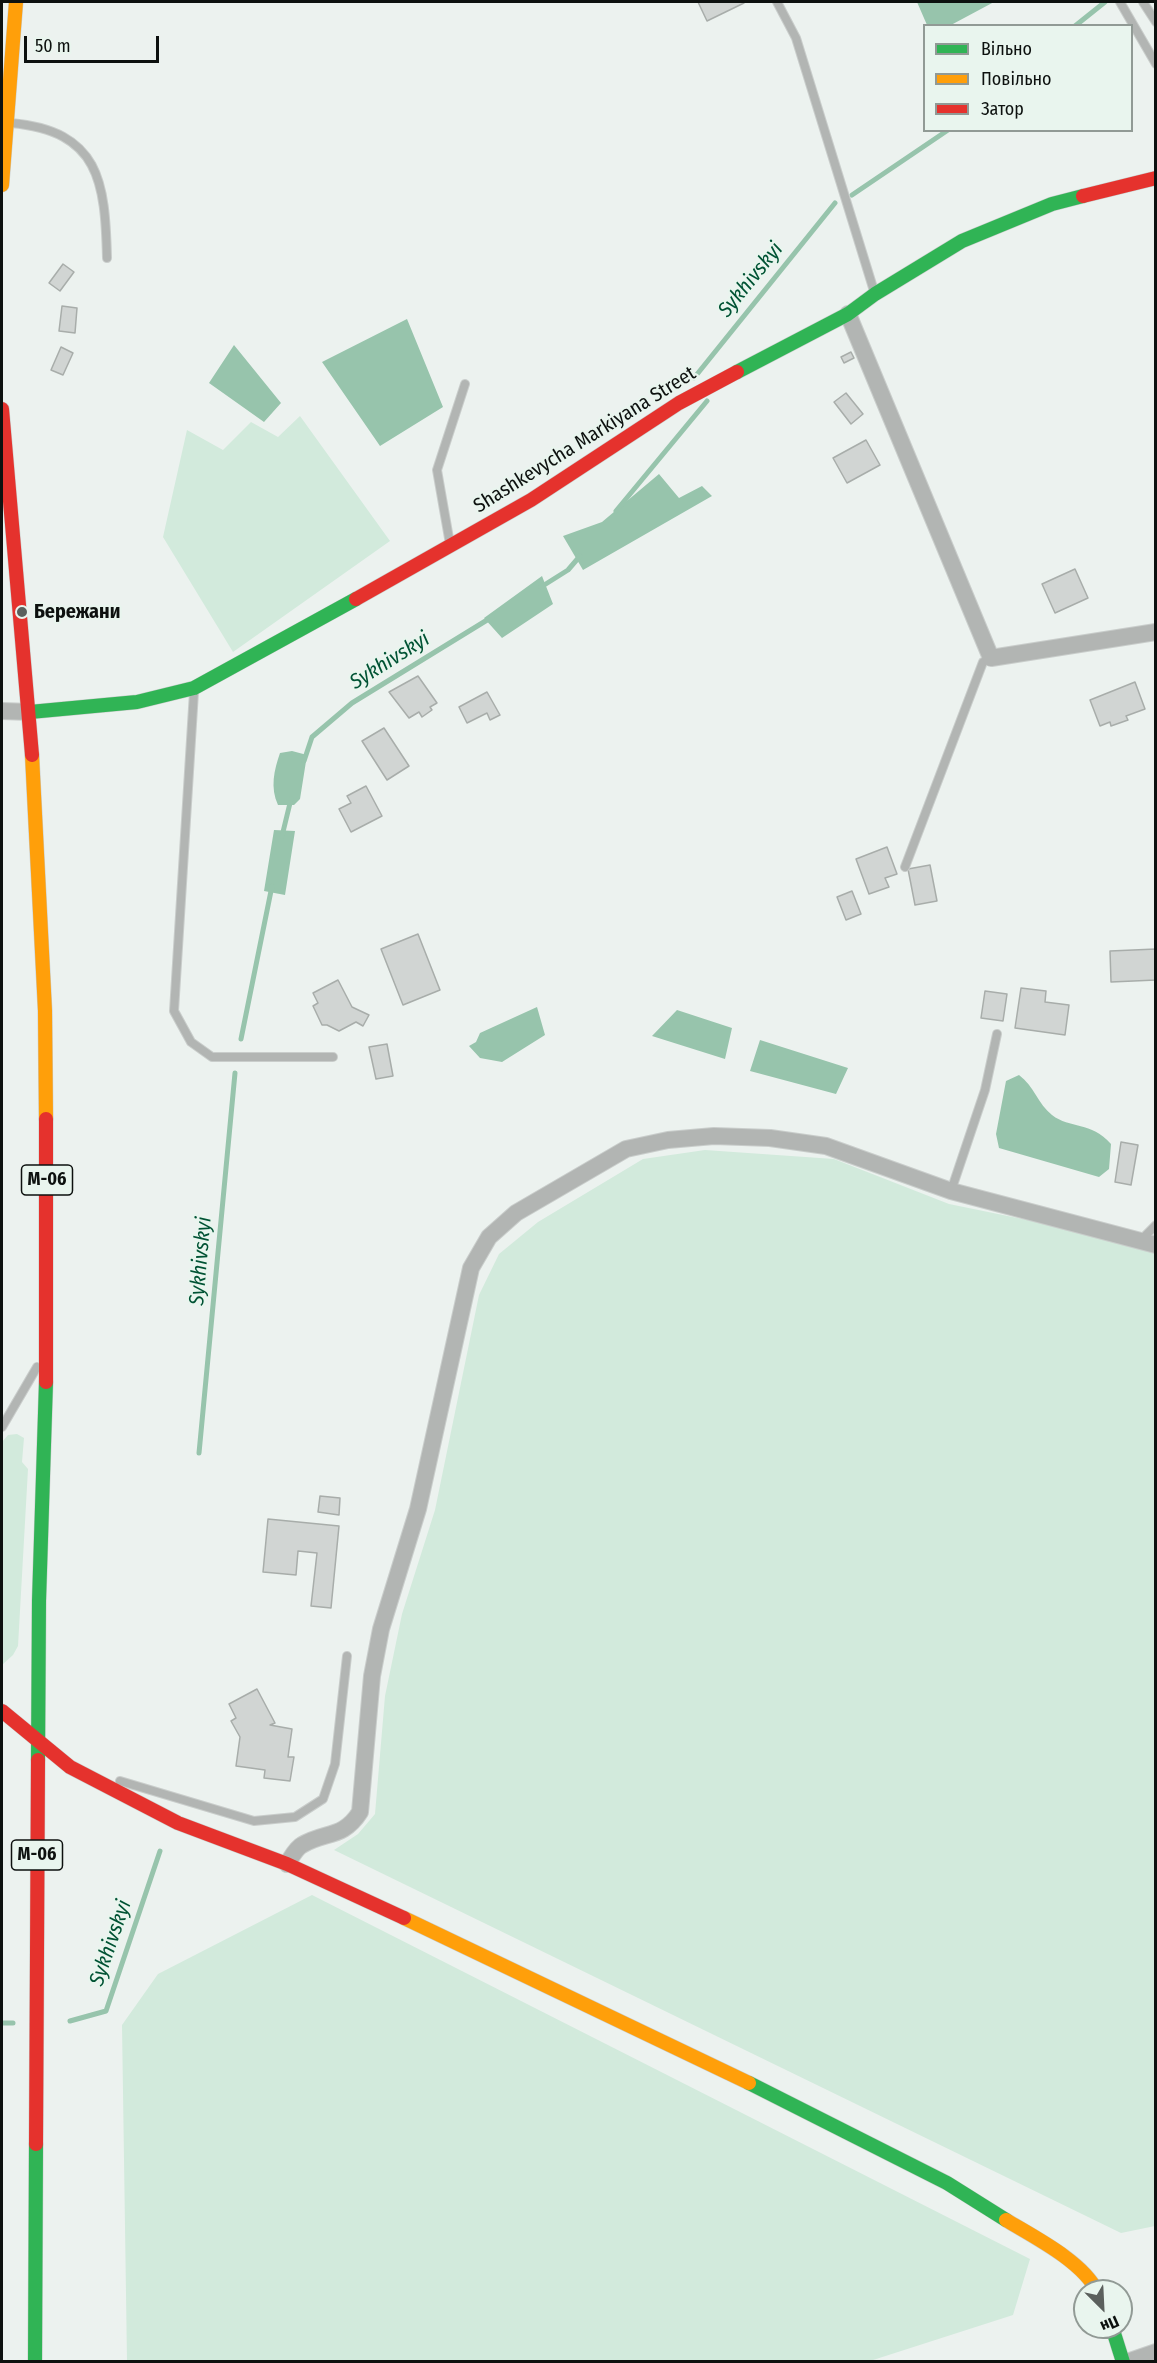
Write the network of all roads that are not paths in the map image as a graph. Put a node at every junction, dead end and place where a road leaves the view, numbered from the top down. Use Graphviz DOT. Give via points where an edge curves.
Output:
graph roads {
  1 [pos="16,2"];
  2 [pos="777,2"];
  3 [pos="1120,2"];
  4 [pos="1143,2"];
  5 [pos="1155,22"];
  6 [pos="1132,24"];
  7 [pos="1133,25"];
  8 [pos="1155,64"];
  9 [pos="5,123"];
  10 [pos="1155,178"];
  11 [pos="2,185"];
  12 [pos="107,258"];
  13 [pos="875,294"];
  14 [pos="848,314"];
  15 [pos="465,384"];
  16 [pos="2,409"];
  17 [pos="450,545"];
  18 [pos="1155,632"];
  19 [pos="991,658"];
  20 [pos="194,688"];
  21 [pos="2,711"];
  22 [pos="30,712"];
  23 [pos="905,867"];
  24 [pos="997,1034"];
  25 [pos="333,1057"];
  26 [pos="951,1191"];
  27 [pos="1155,1225"];
  28 [pos="1148,1243"];
  29 [pos="47,1348"];
  30 [pos="2,1427"];
  31 [pos="347,1656"];
  32 [pos="2,1712"];
  33 [pos="38,1738"];
  34 [pos="70,1767"];
  35 [pos="287,1864"];
  36 [pos="1090,2279"];
  37 [pos="1117,2339"];
  38 [pos="1155,2352"];
  39 [pos="35,2361"];
  40 [pos="1125,2361"];
  1 -- 9 [label="main road"];
  2 -- 13 [label="lane" via="796,38"];
  3 -- 6 [label="lane"];
  4 -- 5 [label="lane"];
  7 -- 8 [label="lane"];
  9 -- 11 [label="main road"];
  9 -- 12 [label="lane" via="33,125 63,134 83,152 100,182 106,207"];
  10 -- 13 [label="main road, Shashkevycha Markiyana Street" via="1052,204 972,237"];
  13 -- 14 [label="main road, Shashkevycha Markiyana Street"];
  14 -- 17 [label="main road, Shashkevycha Markiyana Street" via="679,403 531,500"];
  14 -- 19 [label="street"];
  15 -- 17 [label="lane" via="437,470"];
  16 -- 22 [label="main road, М-06"];
  17 -- 20 [label="main road, Shashkevycha Markiyana Street"];
  18 -- 19 [label="street"];
  19 -- 23 [label="lane" via="983,662"];
  20 -- 22 [label="main road, Shashkevycha Markiyana Street" via="137,702"];
  20 -- 25 [label="lane" via="174,1011 191,1042 212,1056"];
  21 -- 22 [label="street"];
  22 -- 29 [label="main road, М-06" via="45,1011"];
  24 -- 26 [label="lane" via="985,1090"];
  26 -- 28 [label="street"];
  26 -- 35 [label="street" via="826,1146 770,1138 714,1136 668,1140 626,1149 516,1213 489,1237 471,1268 418,1509 381,1629 372,1676 360,1812 343,1831 300,1845"];
  27 -- 28 [label="lane"];
  29 -- 30 [label="lane"];
  29 -- 33 [label="main road, М-06"];
  31 -- 34 [label="lane" via="335,1764 323,1798 295,1816 254,1821"];
  32 -- 33 [label="main road"];
  33 -- 34 [label="main road"];
  33 -- 39 [label="main road, М-06"];
  34 -- 35 [label="main road" via="178,1823"];
  35 -- 36 [label="main road" via="835,2125 947,2183 1059,2253"];
  37 -- 40 [label="main road"];
  38 -- 40 [label="street"];
}
